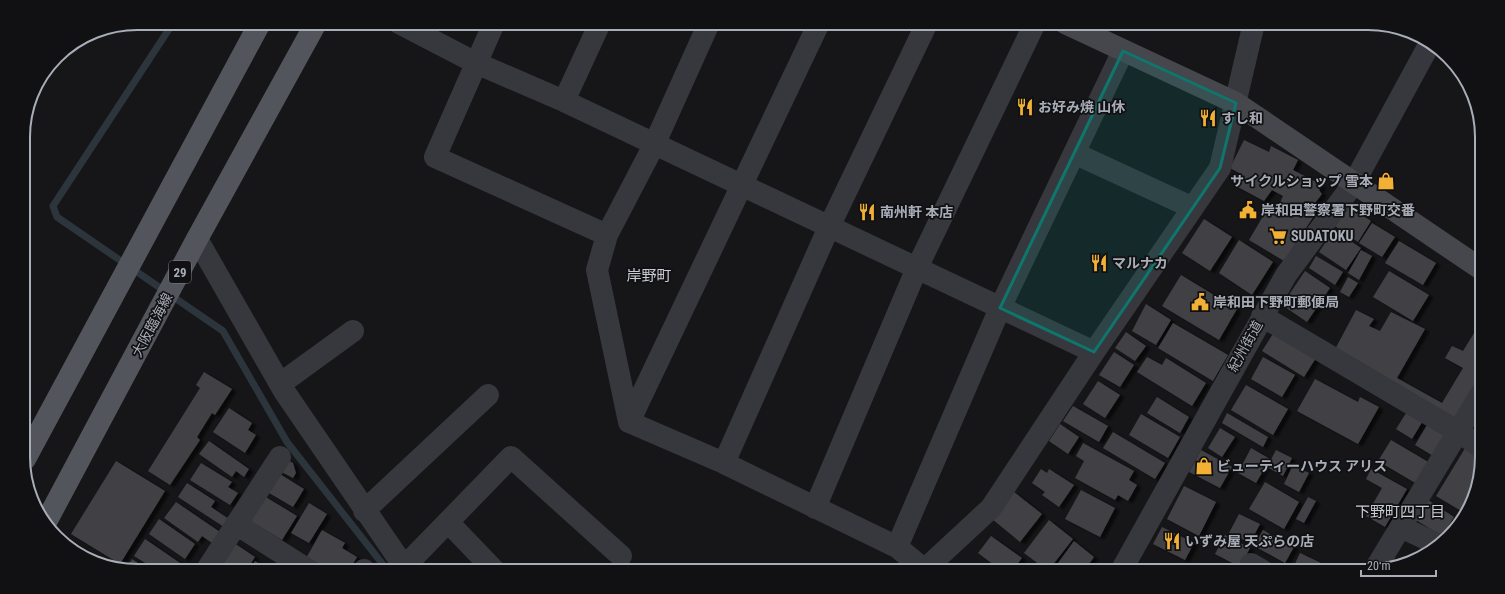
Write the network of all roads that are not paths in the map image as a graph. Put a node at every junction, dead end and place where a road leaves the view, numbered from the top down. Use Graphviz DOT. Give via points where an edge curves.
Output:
graph roads {
  1 [pos="256,30"];
  2 [pos="312,30"];
  3 [pos="412,30"];
  4 [pos="491,30"];
  5 [pos="597,30"];
  6 [pos="706,30"];
  7 [pos="816,30"];
  8 [pos="924,30"];
  9 [pos="1033,30"];
  10 [pos="1083,30"];
  11 [pos="1252,30"];
  12 [pos="1428,48"];
  13 [pos="1123,51"];
  14 [pos="476,63"];
  15 [pos="564,101"];
  16 [pos="1236,103"];
  17 [pos="654,145"];
  18 [pos="1074,153"];
  19 [pos="1354,183"];
  20 [pos="741,186"];
  21 [pos="1193,208"];
  22 [pos="829,227"];
  23 [pos="608,234"];
  24 [pos="197,240"];
  25 [pos="1475,265"];
  26 [pos="917,268"];
  27 [pos="1000,308"];
  28 [pos="1262,316"];
  29 [pos="353,331"];
  30 [pos="1094,352"];
  31 [pos="280,384"];
  32 [pos="488,395"];
  33 [pos="1475,403"];
  34 [pos="629,422"];
  35 [pos="1457,431"];
  36 [pos="1475,443"];
  37 [pos="30,450"];
  38 [pos="280,456"];
  39 [pos="724,463"];
  40 [pos="815,508"];
  41 [pos="364,511"];
  42 [pos="48,518"];
  43 [pos="448,522"];
  44 [pos="236,524"];
  45 [pos="1401,526"];
  46 [pos="1433,542"];
  47 [pos="897,547"];
  48 [pos="621,556"];
  49 [pos="210,564"];
  50 [pos="299,564"];
  51 [pos="401,564"];
  52 [pos="410,564"];
  53 [pos="488,564"];
  54 [pos="916,564"];
  55 [pos="931,564"];
  56 [pos="1125,564"];
  57 [pos="1378,564"];
  1 -- 37 [label="main road"];
  2 -- 24 [label="main road, 大阪臨海線 / 29"];
  3 -- 14 [label="street"];
  4 -- 14 [label="street"];
  5 -- 15 [label="street"];
  6 -- 17 [label="street"];
  7 -- 20 [label="street"];
  8 -- 22 [label="street"];
  9 -- 26 [label="street"];
  10 -- 13 [label="street"];
  11 -- 16 [label="street"];
  12 -- 19 [label="street, 紀州街道"];
  13 -- 16 [label="street"];
  13 -- 18 [label="street"];
  14 -- 15 [label="street"];
  14 -- 23 [label="street" via="435,158"];
  15 -- 17 [label="street"];
  16 -- 19 [label="street"];
  16 -- 21 [label="street" via="1220,168"];
  17 -- 20 [label="street"];
  17 -- 23 [label="street"];
  18 -- 21 [label="street"];
  18 -- 27 [label="street"];
  19 -- 25 [label="street"];
  19 -- 28 [label="street, 紀州街道" via="1286,275"];
  20 -- 22 [label="street"];
  20 -- 34 [label="street"];
  21 -- 30 [label="street"];
  22 -- 26 [label="street"];
  22 -- 39 [label="street"];
  23 -- 34 [label="street" via="597,270"];
  24 -- 31 [label="street"];
  24 -- 42 [label="main road, 大阪臨海線 / 29"];
  26 -- 27 [label="street"];
  26 -- 40 [label="street"];
  27 -- 30 [label="street"];
  27 -- 47 [label="street"];
  28 -- 35 [label="street"];
  28 -- 56 [label="street, 紀州街道"];
  29 -- 31 [label="street"];
  30 -- 55 [label="street" via="991,508"];
  31 -- 41 [label="street"];
  32 -- 41 [label="street"];
  33 -- 35 [label="street"];
  34 -- 39 [label="street"];
  35 -- 36 [label="street"];
  35 -- 45 [label="street"];
  38 -- 44 [label="street"];
  39 -- 40 [label="street"];
  40 -- 47 [label="street"];
  41 -- 51 [label="street"];
  43 -- 48 [label="street" via="511,457"];
  43 -- 52 [label="street"];
  43 -- 53 [label="street"];
  44 -- 49 [label="street"];
  44 -- 50 [label="street"];
  45 -- 46 [label="street"];
  45 -- 57 [label="street"];
  47 -- 54 [label="street"];
}
